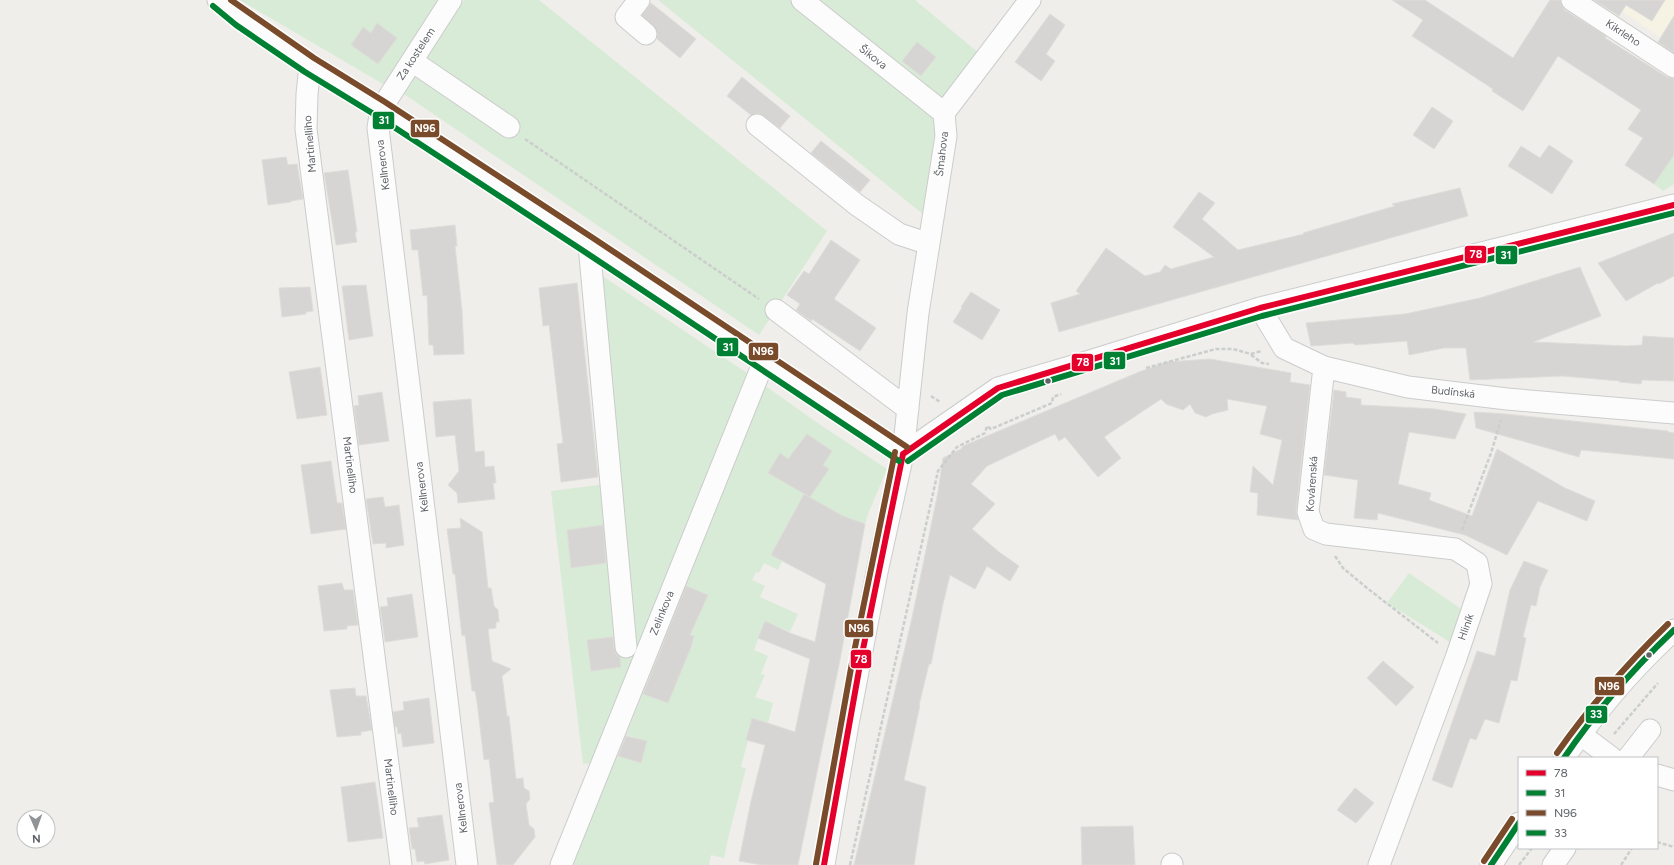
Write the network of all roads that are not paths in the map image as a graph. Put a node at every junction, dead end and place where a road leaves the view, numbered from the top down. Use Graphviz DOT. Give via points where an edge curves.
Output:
graph roads {
  1 [pos="218,0"];
  2 [pos="451,0"];
  3 [pos="639,0"];
  4 [pos="802,0"];
  5 [pos="1030,0"];
  6 [pos="1572,0"];
  7 [pos="646,34"];
  8 [pos="412,61"];
  9 [pos="310,65"];
  10 [pos="1674,67"];
  11 [pos="381,109"];
  12 [pos="944,113"];
  13 [pos="757,125"];
  14 [pos="509,127"];
  15 [pos="1674,205"];
  16 [pos="589,244"];
  17 [pos="929,244"];
  18 [pos="1260,308"];
  19 [pos="776,310"];
  20 [pos="764,361"];
  21 [pos="1324,367"];
  22 [pos="908,409"];
  23 [pos="1674,413"];
  24 [pos="903,454"];
  25 [pos="1455,550"];
  26 [pos="1674,630"];
  27 [pos="626,647"];
  28 [pos="1650,730"];
  29 [pos="1580,734"];
  30 [pos="1607,754"];
  31 [pos="1565,757"];
  32 [pos="1629,757"];
  33 [pos="1658,775"];
  34 [pos="1674,780"];
  35 [pos="1518,824"];
  36 [pos="1564,849"];
  37 [pos="401,865"];
  38 [pos="468,865"];
  39 [pos="561,865"];
  40 [pos="824,865"];
  41 [pos="1379,865"];
  42 [pos="1490,865"];
  43 [pos="1553,865"];
  1 -- 9 [label="street"];
  2 -- 8 [label="street, Za kostelem"];
  3 -- 7 [label="street" via="626,18"];
  4 -- 12 [label="street, Šikova"];
  5 -- 12 [label="street"];
  6 -- 10 [label="street, Kikrleho"];
  8 -- 11 [label="street, Za kostelem"];
  8 -- 14 [label="street"];
  9 -- 11 [label="street"];
  9 -- 37 [label="street, Martinelliho" via="306,128"];
  11 -- 16 [label="street"];
  11 -- 38 [label="street, Kellnerova" via="378,128"];
  12 -- 17 [label="street, Šmahova" via="946,136"];
  13 -- 17 [label="street" via="881,222 899,234"];
  15 -- 18 [label="street"];
  16 -- 20 [label="street"];
  16 -- 27 [label="street"];
  17 -- 22 [label="street, Šmahova" via="918,313"];
  18 -- 21 [label="street, Budínská" via="1284,348"];
  18 -- 24 [label="street" via="998,388"];
  19 -- 22 [label="street"];
  20 -- 24 [label="street"];
  20 -- 39 [label="street, Zelinkova"];
  21 -- 23 [label="street, Budínská" via="1408,387 1507,399"];
  21 -- 25 [label="street, Kovárenská" via="1308,512 1314,529 1326,534"];
  22 -- 24 [label="street, Šmahova"];
  24 -- 40 [label="street, Šmahova" via="848,724"];
  25 -- 41 [label="street, Hliník" via="1477,563 1481,584"];
  26 -- 29 [label="street" via="1646,656"];
  28 -- 32 [label="street"];
  29 -- 30 [label="street"];
  29 -- 31 [label="street"];
  33 -- 34 [label="street"];
  35 -- 42 [label="street"];
  36 -- 43 [label="street"];
}
